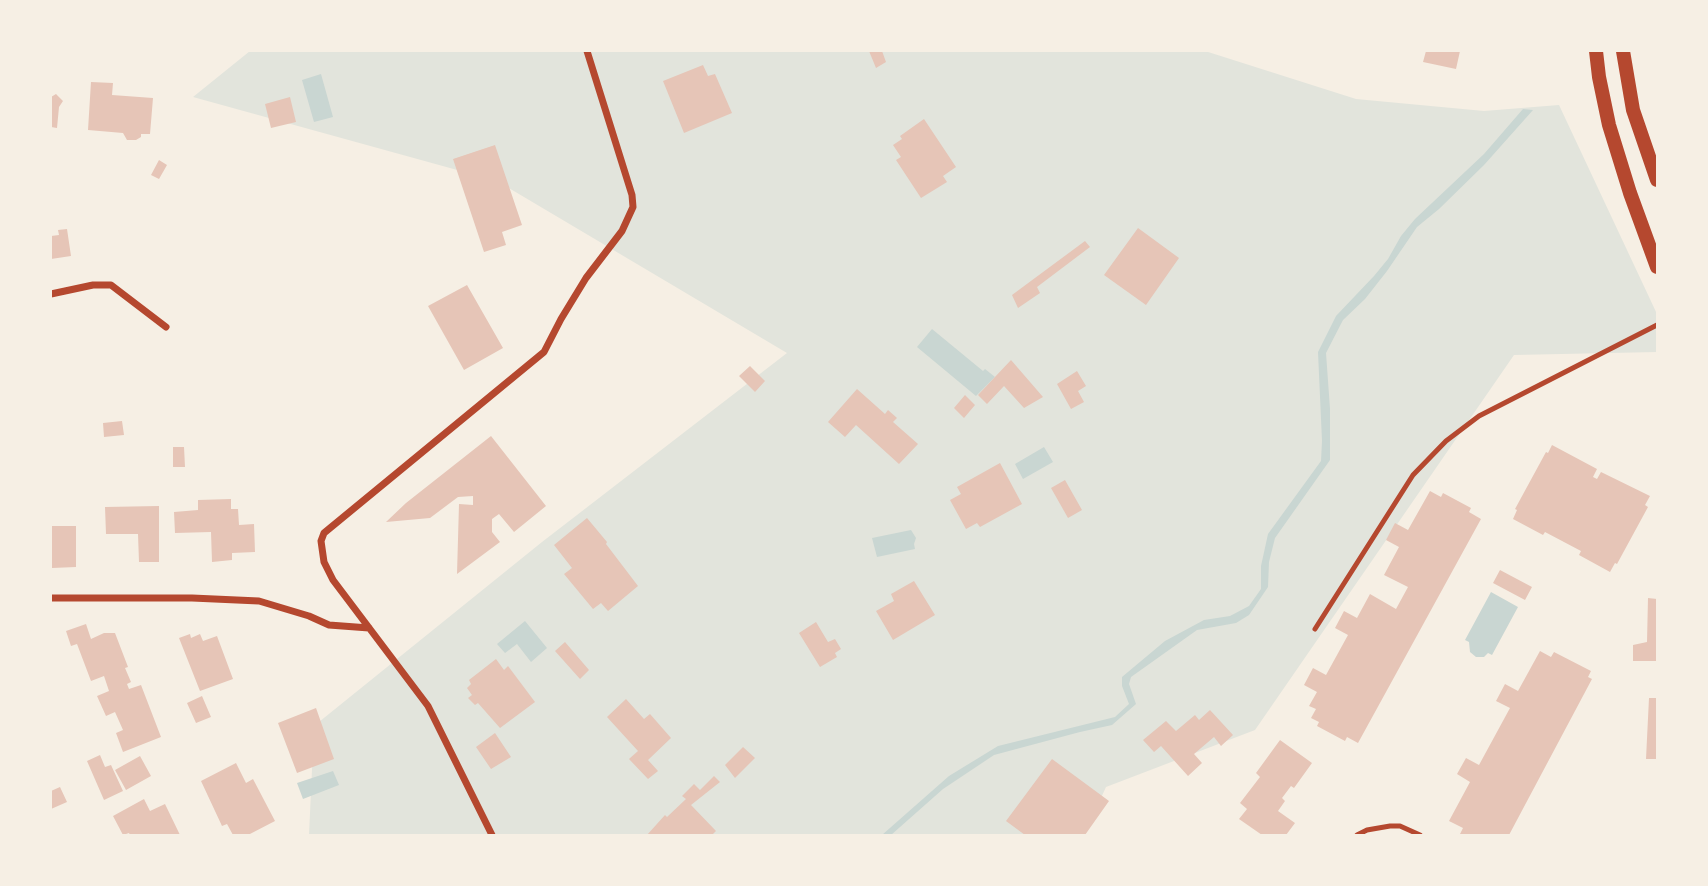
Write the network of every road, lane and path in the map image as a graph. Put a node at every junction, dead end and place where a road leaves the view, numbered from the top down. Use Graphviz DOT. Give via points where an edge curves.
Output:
graph roads {
  1 [pos="587,51"];
  2 [pos="1596,51"];
  3 [pos="1623,51"];
  4 [pos="1657,180"];
  5 [pos="1657,267"];
  6 [pos="51,293"];
  7 [pos="1657,325"];
  8 [pos="166,327"];
  9 [pos="51,598"];
  10 [pos="369,628"];
  11 [pos="1315,629"];
  12 [pos="492,835"];
  13 [pos="1357,835"];
  14 [pos="1420,835"];
  1 -- 10 [label="street" via="632,195 629,218 586,278 544,352 324,533 321,541 327,570"];
  2 -- 5 [label="main road" via="1609,125"];
  3 -- 4 [label="main road" via="1633,110"];
  6 -- 8 [label="street" via="111,285"];
  7 -- 11 [label="lane" via="1479,416 1446,441 1413,475"];
  9 -- 10 [label="street" via="259,601 329,625"];
  10 -- 12 [label="street" via="428,706"];
  13 -- 14 [label="lane" via="1400,826"];
}
